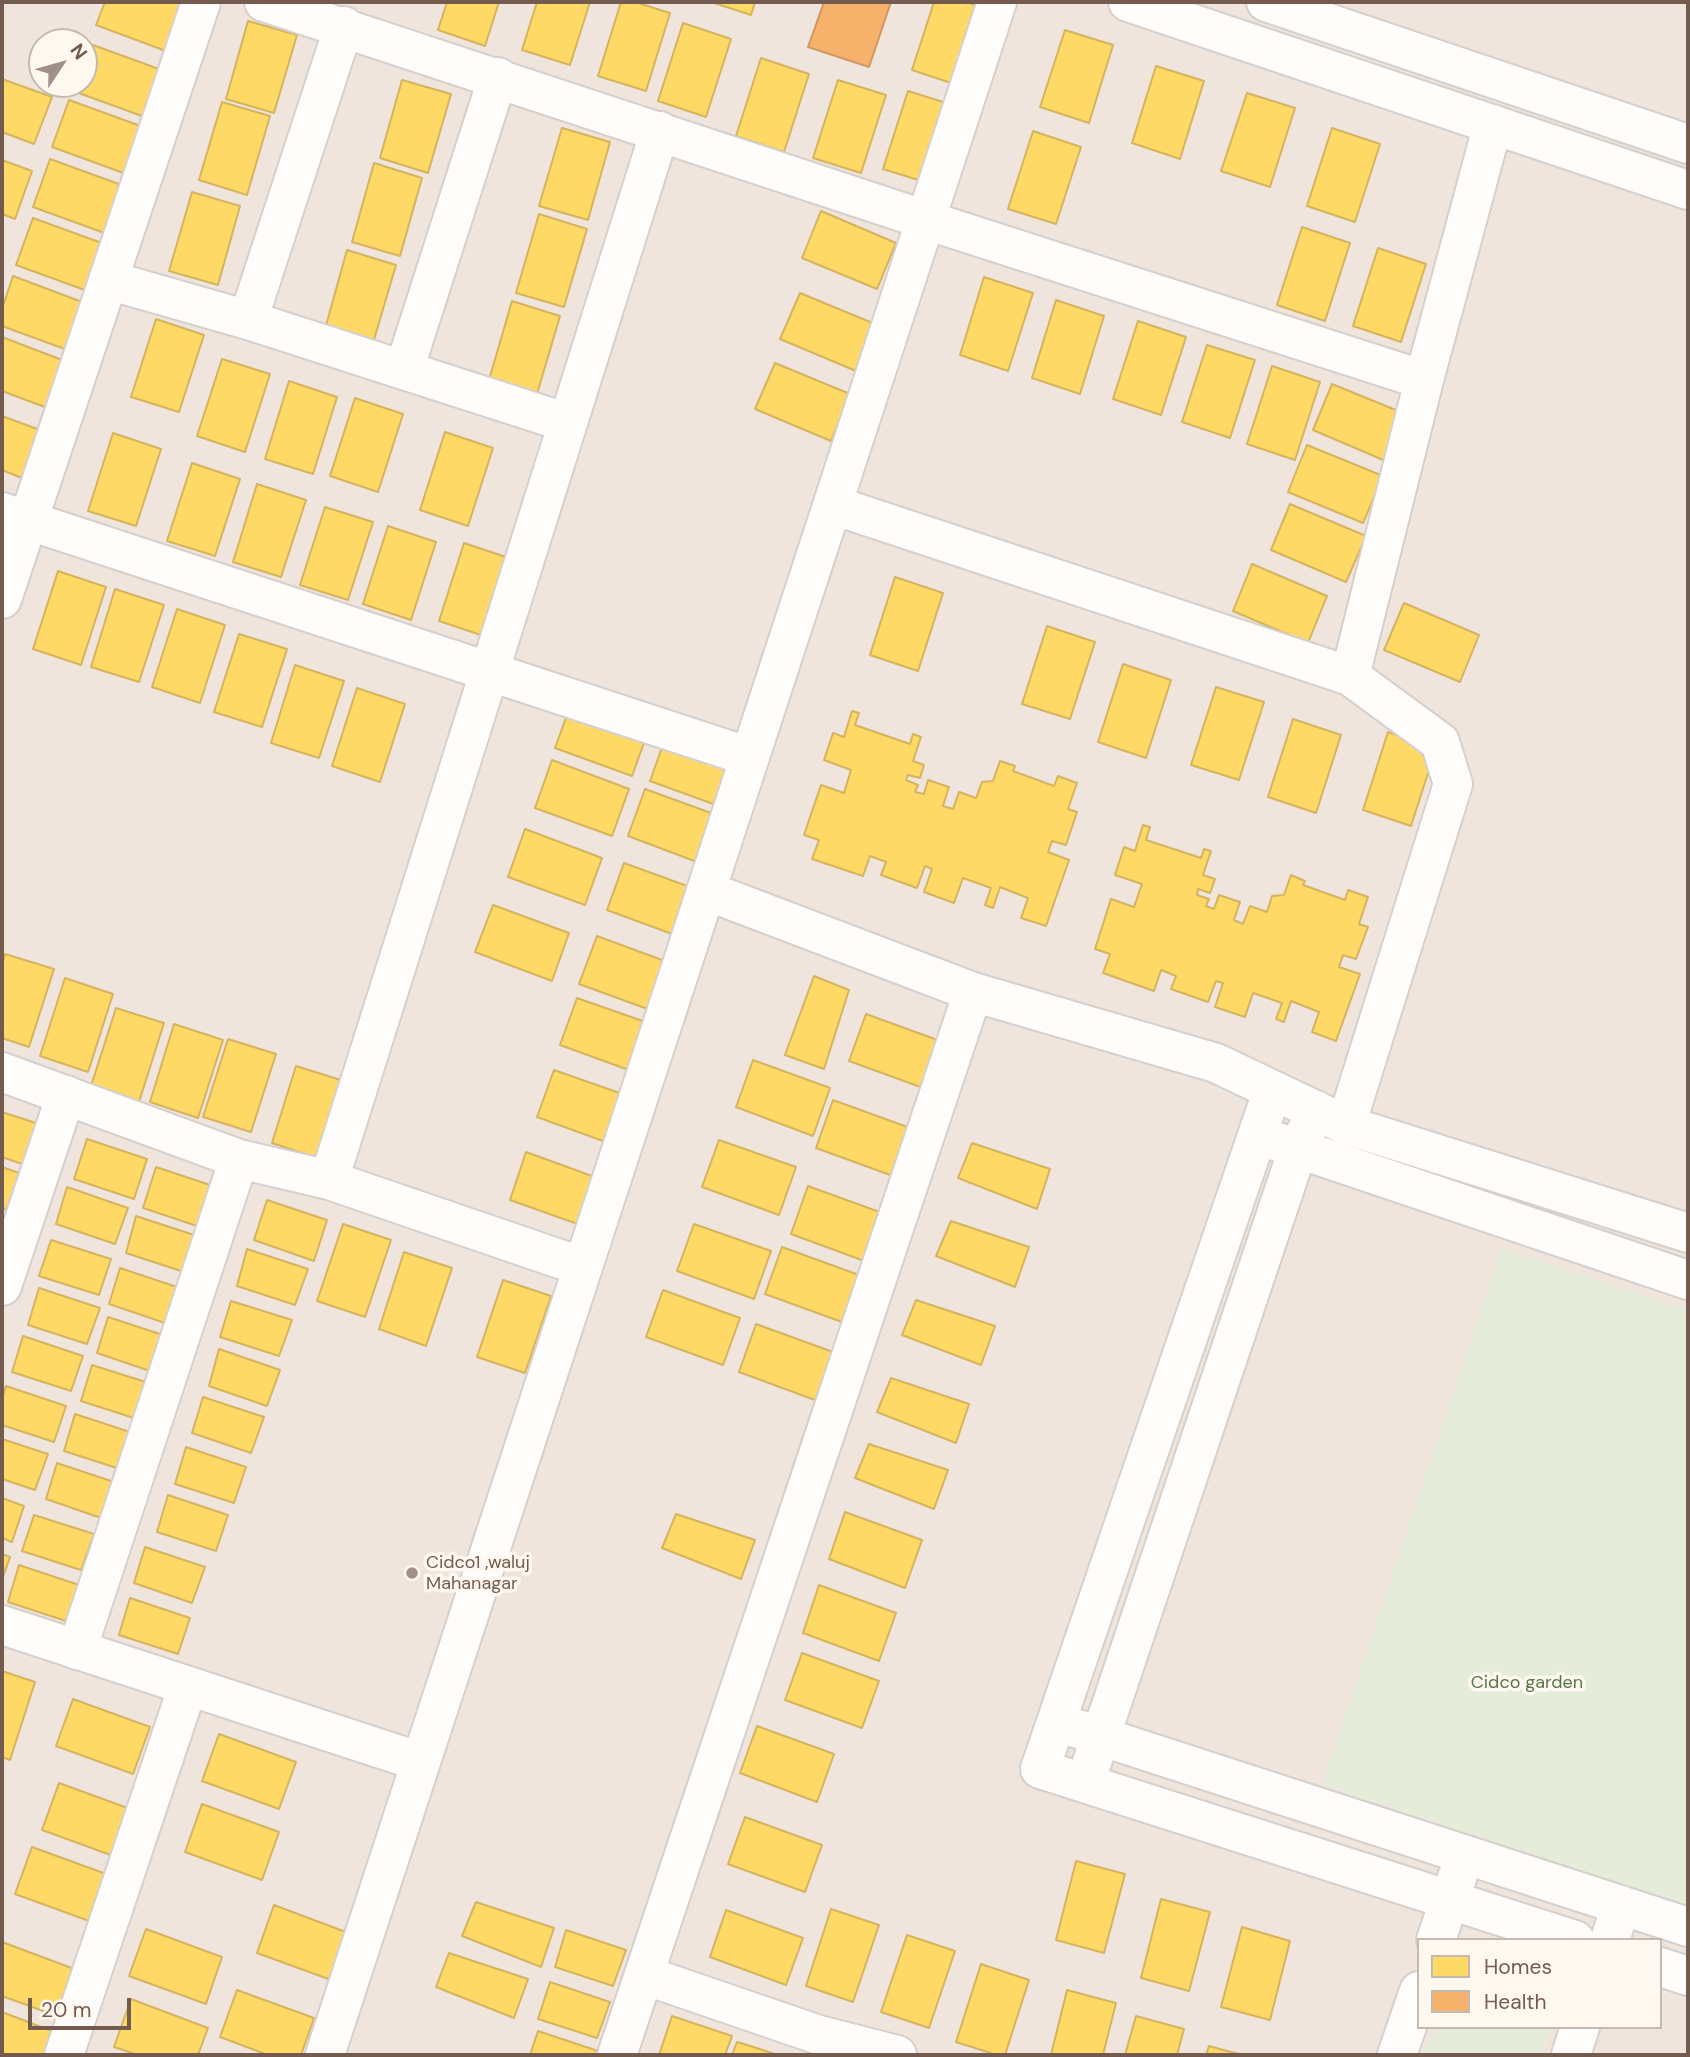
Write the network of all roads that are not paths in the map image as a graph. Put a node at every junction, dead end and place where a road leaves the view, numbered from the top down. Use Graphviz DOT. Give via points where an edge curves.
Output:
graph roads {
  1 [pos="201,2"];
  2 [pos="264,2"];
  3 [pos="998,2"];
  4 [pos="1128,2"];
  5 [pos="1266,2"];
  6 [pos="344,26"];
  7 [pos="498,77"];
  8 [pos="1493,124"];
  9 [pos="660,131"];
  10 [pos="1682,142"];
  11 [pos="1674,185"];
  12 [pos="926,220"];
  13 [pos="108,280"];
  14 [pos="248,320"];
  15 [pos="404,370"];
  16 [pos="1424,380"];
  17 [pos="568,423"];
  18 [pos="833,505"];
  19 [pos="15,517"];
  20 [pos="2,599"];
  21 [pos="489,672"];
  22 [pos="1350,676"];
  23 [pos="750,757"];
  24 [pos="707,891"];
  25 [pos="973,992"];
  26 [pos="2,1072"];
  27 [pos="1272,1092"];
  28 [pos="66,1095"];
  29 [pos="1331,1118"];
  30 [pos="1257,1135"];
  31 [pos="1298,1149"];
  32 [pos="239,1159"];
  33 [pos="329,1180"];
  34 [pos="1688,1233"];
  35 [pos="583,1267"];
  36 [pos="1688,1280"];
  37 [pos="2,1286"];
  38 [pos="2,1625"];
  39 [pos="78,1650"];
  40 [pos="188,1686"];
  41 [pos="1056,1722"];
  42 [pos="1101,1737"];
  43 [pos="421,1762"];
  44 [pos="1085,1783"];
  45 [pos="1465,1855"];
  46 [pos="1450,1899"];
  47 [pos="1616,1923"];
  48 [pos="1688,1927"];
  49 [pos="1437,1938"];
  50 [pos="1569,1938"];
  51 [pos="1662,1968"];
  52 [pos="644,1975"];
  53 [pos="1688,1976"];
  54 [pos="1417,1997"];
  55 [pos="1579,2029"];
  56 [pos="816,2045"];
  57 [pos="64,2055"];
  58 [pos="325,2055"];
  59 [pos="617,2055"];
  60 [pos="897,2055"];
  61 [pos="1397,2055"];
  62 [pos="1571,2055"];
  1 -- 13 [label="street"];
  2 -- 6 [label="street"];
  3 -- 12 [label="street"];
  4 -- 8 [label="street"];
  5 -- 10 [label="street"];
  6 -- 7 [label="street"];
  6 -- 14 [label="street"];
  7 -- 9 [label="street"];
  7 -- 15 [label="street"];
  8 -- 11 [label="street"];
  8 -- 16 [label="street"];
  9 -- 12 [label="street"];
  9 -- 17 [label="street"];
  10 -- 11 [label="street"];
  12 -- 16 [label="street"];
  12 -- 18 [label="street"];
  13 -- 14 [label="street"];
  13 -- 19 [label="street"];
  14 -- 15 [label="street"];
  15 -- 17 [label="street"];
  16 -- 22 [label="street"];
  17 -- 21 [label="street"];
  18 -- 22 [label="street"];
  18 -- 23 [label="street"];
  19 -- 20 [label="street"];
  19 -- 21 [label="street"];
  21 -- 23 [label="street"];
  21 -- 33 [label="street"];
  22 -- 29 [label="street" via="1440,743 1453,784"];
  23 -- 24 [label="street"];
  24 -- 25 [label="street"];
  24 -- 35 [label="street"];
  25 -- 27 [label="street" via="1216,1063"];
  25 -- 52 [label="street"];
  26 -- 28 [label="street"];
  27 -- 29 [label="street"];
  27 -- 30 [label="street"];
  28 -- 32 [label="street"];
  28 -- 37 [label="street"];
  29 -- 31 [label="street"];
  29 -- 34 [label="street"];
  30 -- 31 [label="street"];
  30 -- 41 [label="street"];
  31 -- 36 [label="street"];
  31 -- 42 [label="street"];
  32 -- 33 [label="street"];
  32 -- 39 [label="street"];
  33 -- 35 [label="street"];
  35 -- 43 [label="street"];
  38 -- 39 [label="street"];
  39 -- 40 [label="street"];
  40 -- 43 [label="street"];
  40 -- 57 [label="street"];
  41 -- 42 [label="street"];
  41 -- 44 [label="street" via="1040,1769"];
  42 -- 44 [label="street"];
  42 -- 45 [label="street"];
  43 -- 58 [label="street"];
  44 -- 46 [label="street"];
  45 -- 46 [label="street"];
  45 -- 47 [label="street"];
  46 -- 49 [label="street"];
  46 -- 50 [label="street"];
  47 -- 48 [label="street"];
  51 -- 53 [label="street"];
  52 -- 56 [label="street"];
  52 -- 59 [label="street"];
  54 -- 61 [label="street"];
  55 -- 62 [label="street"];
  56 -- 60 [label="street"];
}
